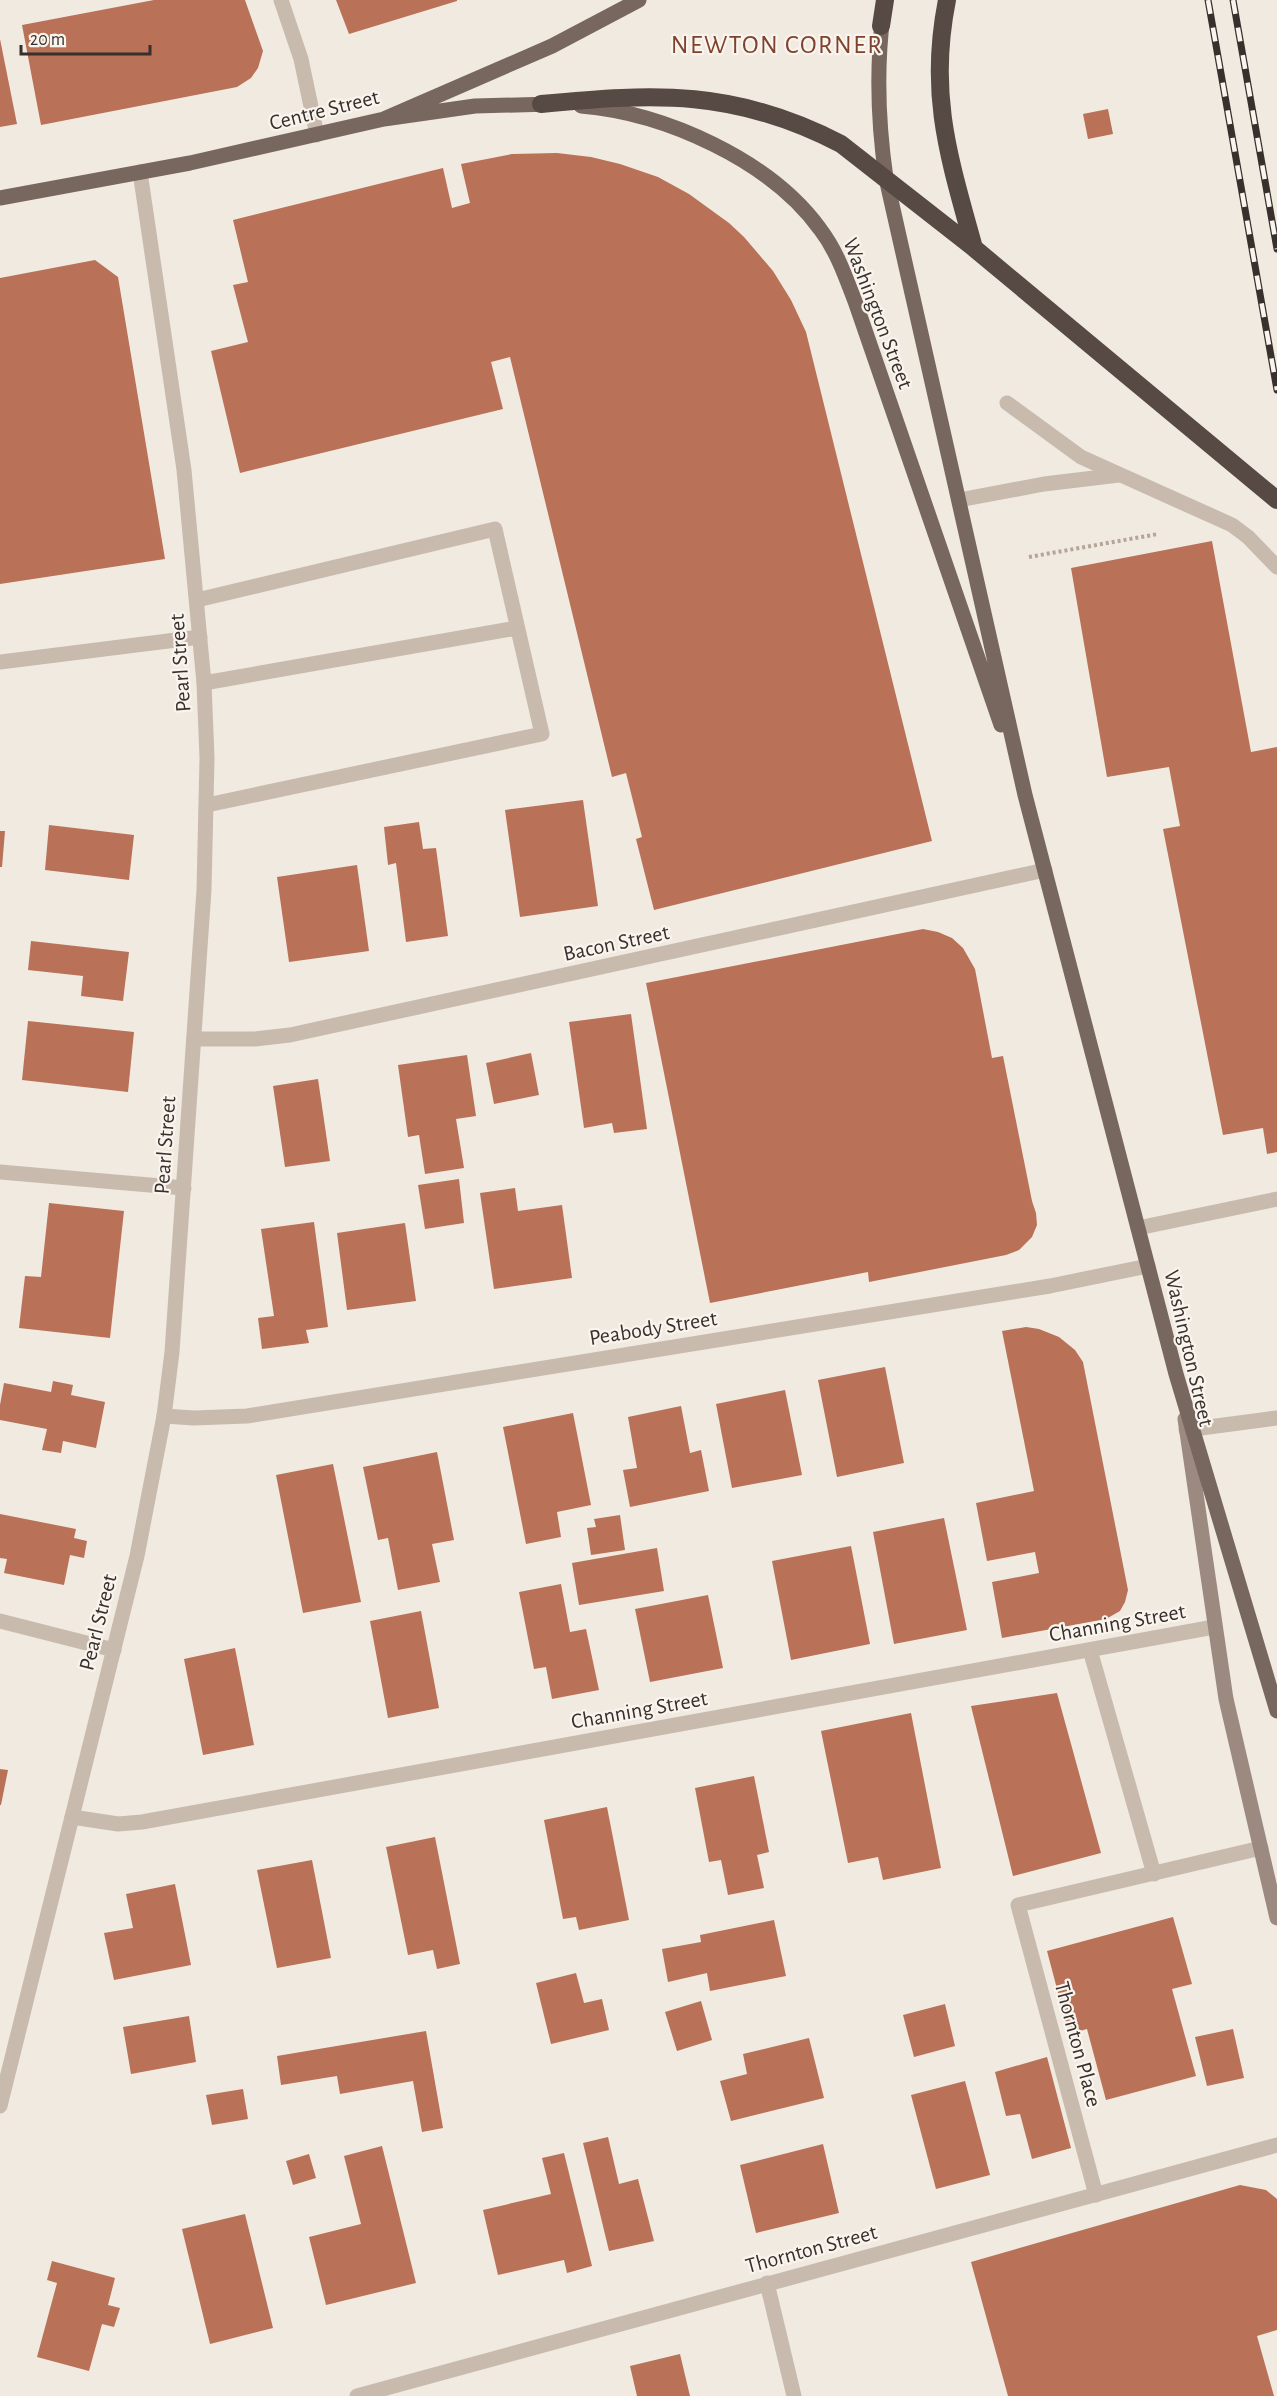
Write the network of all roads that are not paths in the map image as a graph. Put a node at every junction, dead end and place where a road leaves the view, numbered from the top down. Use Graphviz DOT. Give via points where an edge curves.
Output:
graph roads {
  1 [pos="281,0"];
  2 [pos="639,0"];
  3 [pos="947,0"];
  4 [pos="884,6"];
  5 [pos="541,104"];
  6 [pos="384,119"];
  7 [pos="317,135"];
  8 [pos="140,172"];
  9 [pos="886,178"];
  10 [pos="0,198"];
  11 [pos="974,248"];
  12 [pos="1006,403"];
  13 [pos="1121,475"];
  14 [pos="1273,497"];
  15 [pos="960,500"];
  16 [pos="1277,567"];
  17 [pos="197,600"];
  18 [pos="518,628"];
  19 [pos="200,637"];
  20 [pos="0,662"];
  21 [pos="204,683"];
  22 [pos="1025,795"];
  23 [pos="207,805"];
  24 [pos="1045,870"];
  25 [pos="194,1039"];
  26 [pos="0,1172"];
  27 [pos="184,1188"];
  28 [pos="1277,1198"];
  29 [pos="1138,1228"];
  30 [pos="1148,1266"];
  31 [pos="164,1416"];
  32 [pos="1277,1418"];
  33 [pos="1189,1430"];
  34 [pos="0,1622"];
  35 [pos="1214,1627"];
  36 [pos="114,1650"];
  37 [pos="1090,1650"];
  38 [pos="1277,1711"];
  39 [pos="72,1817"];
  40 [pos="1261,1848"];
  41 [pos="1154,1874"];
  42 [pos="1277,1918"];
  43 [pos="4,2068"];
  44 [pos="0,2106"];
  45 [pos="1277,2145"];
  46 [pos="1096,2195"];
  47 [pos="767,2283"];
  48 [pos="378,2393"];
  49 [pos="357,2396"];
  50 [pos="794,2396"];
  1 -- 7 [label="street" via="301,59"];
  2 -- 6 [label="main road, Centre Street" via="552,46"];
  3 -- 11 [label="highway" via="939,52 941,117"];
  4 -- 9 [label="main road, Washington Street" via="878,98"];
  5 -- 6 [label="main road, Washington Street" via="476,106"];
  5 -- 9 [label="highway" via="651,97 732,103 816,131 841,144"];
  5 -- 22 [label="main road, Washington Street" via="629,114 696,136 778,186 822,232 856,304"];
  6 -- 7 [label="main road, Centre Street"];
  7 -- 8 [label="main road, Centre Street"];
  8 -- 10 [label="main road, Centre Street"];
  8 -- 17 [label="street, Pearl Street" via="184,470"];
  9 -- 11 [label="highway"];
  9 -- 15 [label="main road, Washington Street"];
  11 -- 14 [label="highway"];
  12 -- 13 [label="street" via="1081,457"];
  13 -- 15 [label="street"];
  13 -- 16 [label="street" via="1232,525"];
  15 -- 22 [label="main road, Washington Street"];
  17 -- 18 [label="street" via="495,529"];
  17 -- 19 [label="street, Pearl Street"];
  18 -- 21 [label="street"];
  18 -- 23 [label="street" via="542,734"];
  19 -- 20 [label="street"];
  19 -- 21 [label="street, Pearl Street"];
  21 -- 23 [label="street, Pearl Street"];
  22 -- 24 [label="main road, Washington Street"];
  23 -- 25 [label="street, Pearl Street"];
  24 -- 25 [label="street, Bacon Street" via="290,1035"];
  24 -- 29 [label="main road, Washington Street"];
  25 -- 27 [label="street, Pearl Street"];
  26 -- 27 [label="street"];
  27 -- 31 [label="street, Pearl Street"];
  28 -- 29 [label="street"];
  29 -- 30 [label="main road, Washington Street"];
  30 -- 31 [label="street, Peabody Street" via="1050,1286 248,1416"];
  30 -- 33 [label="main road, Washington Street"];
  31 -- 36 [label="street, Pearl Street"];
  32 -- 33 [label="street"];
  33 -- 35 [label="main road, Washington Street"];
  33 -- 38 [label="main road, Washington Street"];
  34 -- 36 [label="street"];
  35 -- 37 [label="street, Channing Street"];
  35 -- 40 [label="main road, Washington Street" via="1226,1699"];
  36 -- 39 [label="street, Pearl Street"];
  37 -- 39 [label="street, Channing Street" via="142,1822 118,1824"];
  37 -- 41 [label="street"];
  39 -- 43 [label="street, Pearl Street"];
  40 -- 41 [label="street"];
  40 -- 42 [label="main road, Washington Street"];
  41 -- 46 [label="street, Thornton Place" via="1018,1905"];
  43 -- 44 [label="street, Pearl Street"];
  45 -- 46 [label="street, Thornton Street"];
  46 -- 47 [label="street, Thornton Street"];
  47 -- 48 [label="street, Thornton Street"];
  47 -- 50 [label="street"];
  48 -- 49 [label="street, Thornton Street"];
}
